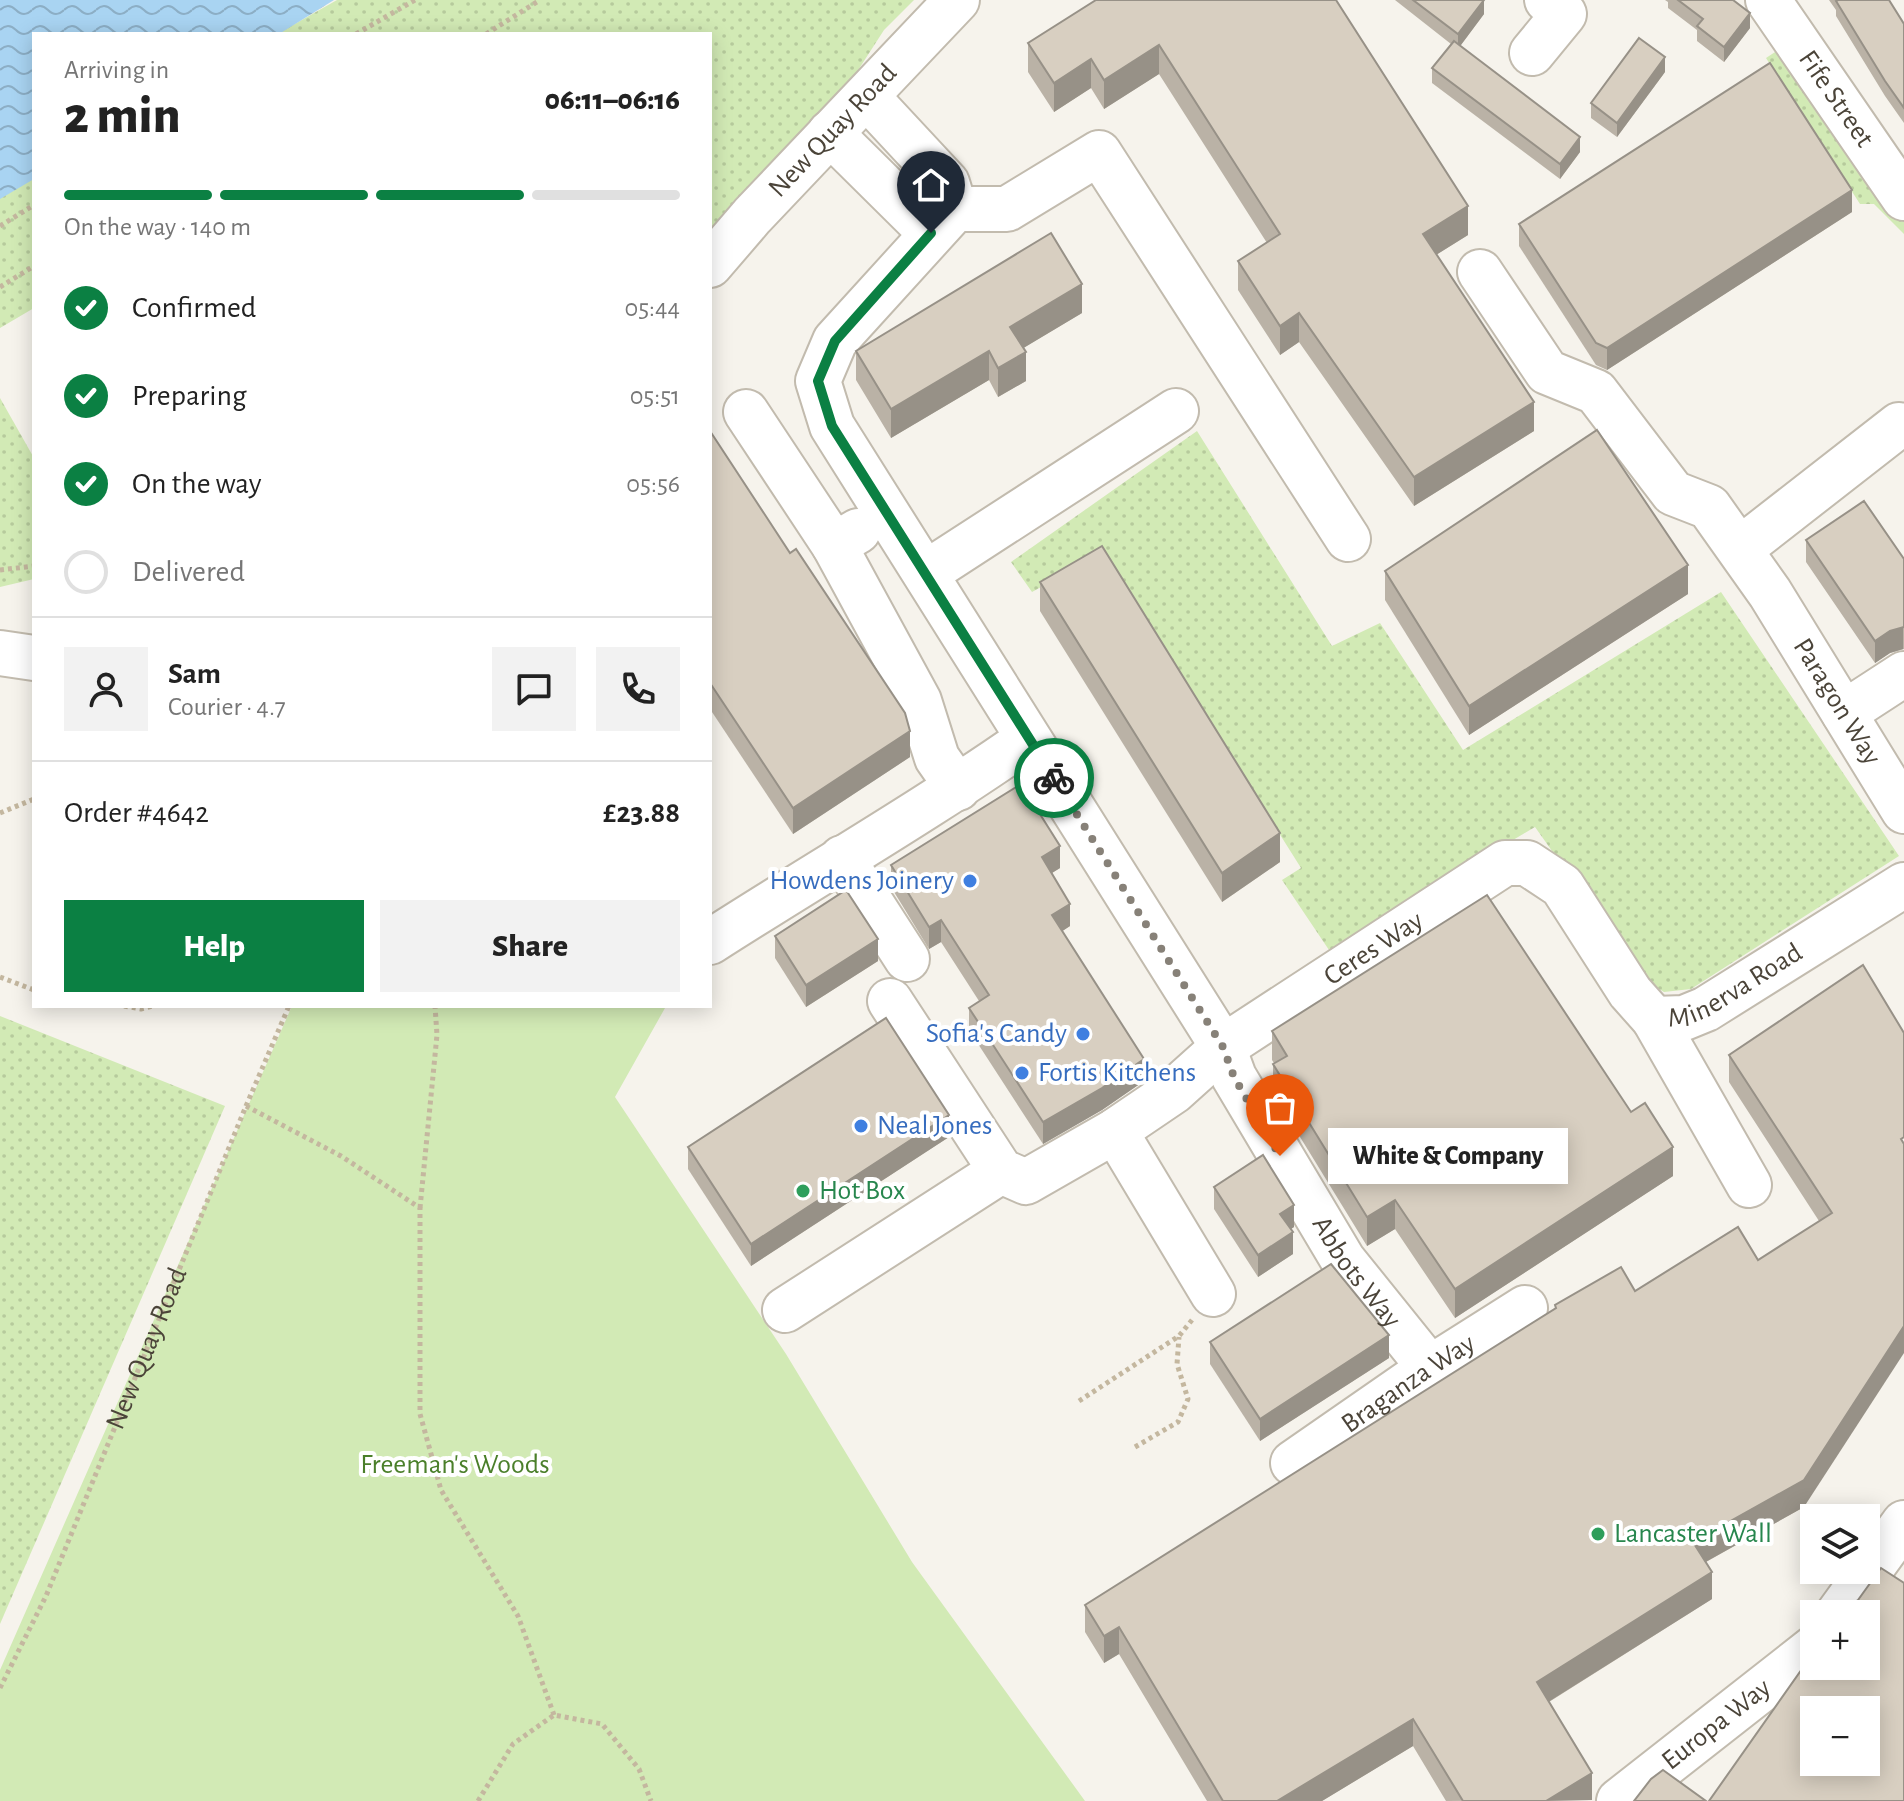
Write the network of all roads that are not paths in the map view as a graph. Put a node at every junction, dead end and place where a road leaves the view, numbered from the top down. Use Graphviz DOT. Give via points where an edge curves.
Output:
graph roads {
  1 [pos="957,0"];
  2 [pos="1547,0"];
  3 [pos="1768,0"];
  4 [pos="1532,53"];
  5 [pos="867,97"];
  6 [pos="830,133"];
  7 [pos="1904,198"];
  8 [pos="943,221"];
  9 [pos="712,263"];
  10 [pos="1480,272"];
  11 [pos="1176,411"];
  12 [pos="746,412"];
  13 [pos="1899,425"];
  14 [pos="888,514"];
  15 [pos="1348,539"];
  16 [pos="834,545"];
  17 [pos="1740,549"];
  18 [pos="926,573"];
  19 [pos="0,653"];
  20 [pos="32,658"];
  21 [pos="1904,674"];
  22 [pos="1844,713"];
  23 [pos="1028,739"];
  24 [pos="958,788"];
  25 [pos="1904,811"];
  26 [pos="842,858"];
  27 [pos="1527,863"];
  28 [pos="1904,885"];
  29 [pos="712,941"];
  30 [pos="907,959"];
  31 [pos="890,1001"];
  32 [pos="1654,1019"];
  33 [pos="1223,1047"];
  34 [pos="1115,1131"];
  35 [pos="1001,1171"];
  36 [pos="1749,1185"];
  37 [pos="1213,1294"];
  38 [pos="1525,1308"];
  39 [pos="785,1310"];
  40 [pos="1430,1368"];
  41 [pos="1293,1463"];
  42 [pos="1904,1523"];
  43 [pos="1848,1600"];
  44 [pos="1800,1659"];
  45 [pos="1619,1801"];
  1 -- 5 [label="street, New Quay Road"];
  2 -- 4 [label="street" via="1564,14"];
  3 -- 7 [label="street, Fife Street"];
  5 -- 6 [label="street, New Quay Road"];
  5 -- 8 [label="street" via="947,183"];
  6 -- 8 [label="street"];
  6 -- 9 [label="street, New Quay Road"];
  8 -- 14 [label="street, Abbots Way" via="835,341 818,381 832,426"];
  8 -- 15 [label="street" via="1007,209 1099,153"];
  10 -- 17 [label="street, Paragon Way" via="1547,372 1596,392 1673,493 1709,507"];
  11 -- 18 [label="street"];
  12 -- 16 [label="street"];
  13 -- 17 [label="street"];
  14 -- 16 [label="street"];
  14 -- 18 [label="street, Abbots Way"];
  16 -- 24 [label="street" via="919,701 937,758"];
  17 -- 22 [label="street, Paragon Way"];
  18 -- 23 [label="street, Abbots Way"];
  19 -- 20 [label="street"];
  21 -- 22 [label="street"];
  22 -- 25 [label="street, Paragon Way"];
  23 -- 24 [label="street"];
  23 -- 33 [label="street, Abbots Way"];
  24 -- 26 [label="street"];
  26 -- 29 [label="street"];
  26 -- 30 [label="street"];
  27 -- 32 [label="street, Minerva Road" via="1562,886 1630,992"];
  27 -- 33 [label="street, Ceres Way" via="1505,863"];
  28 -- 32 [label="street, Minerva Road" via="1706,1009 1684,1018"];
  31 -- 35 [label="street"];
  32 -- 36 [label="street"];
  33 -- 34 [label="street, Ceres Way" via="1174,1091"];
  33 -- 40 [label="street, Abbots Way" via="1234,1077 1343,1260"];
  34 -- 35 [label="street, Ceres Way" via="1026,1182"];
  34 -- 37 [label="street"];
  35 -- 39 [label="street"];
  38 -- 40 [label="street, Braganza Way"];
  40 -- 41 [label="street, Braganza Way"];
  42 -- 43 [label="street"];
  44 -- 45 [label="street, Europa Way"];
}
